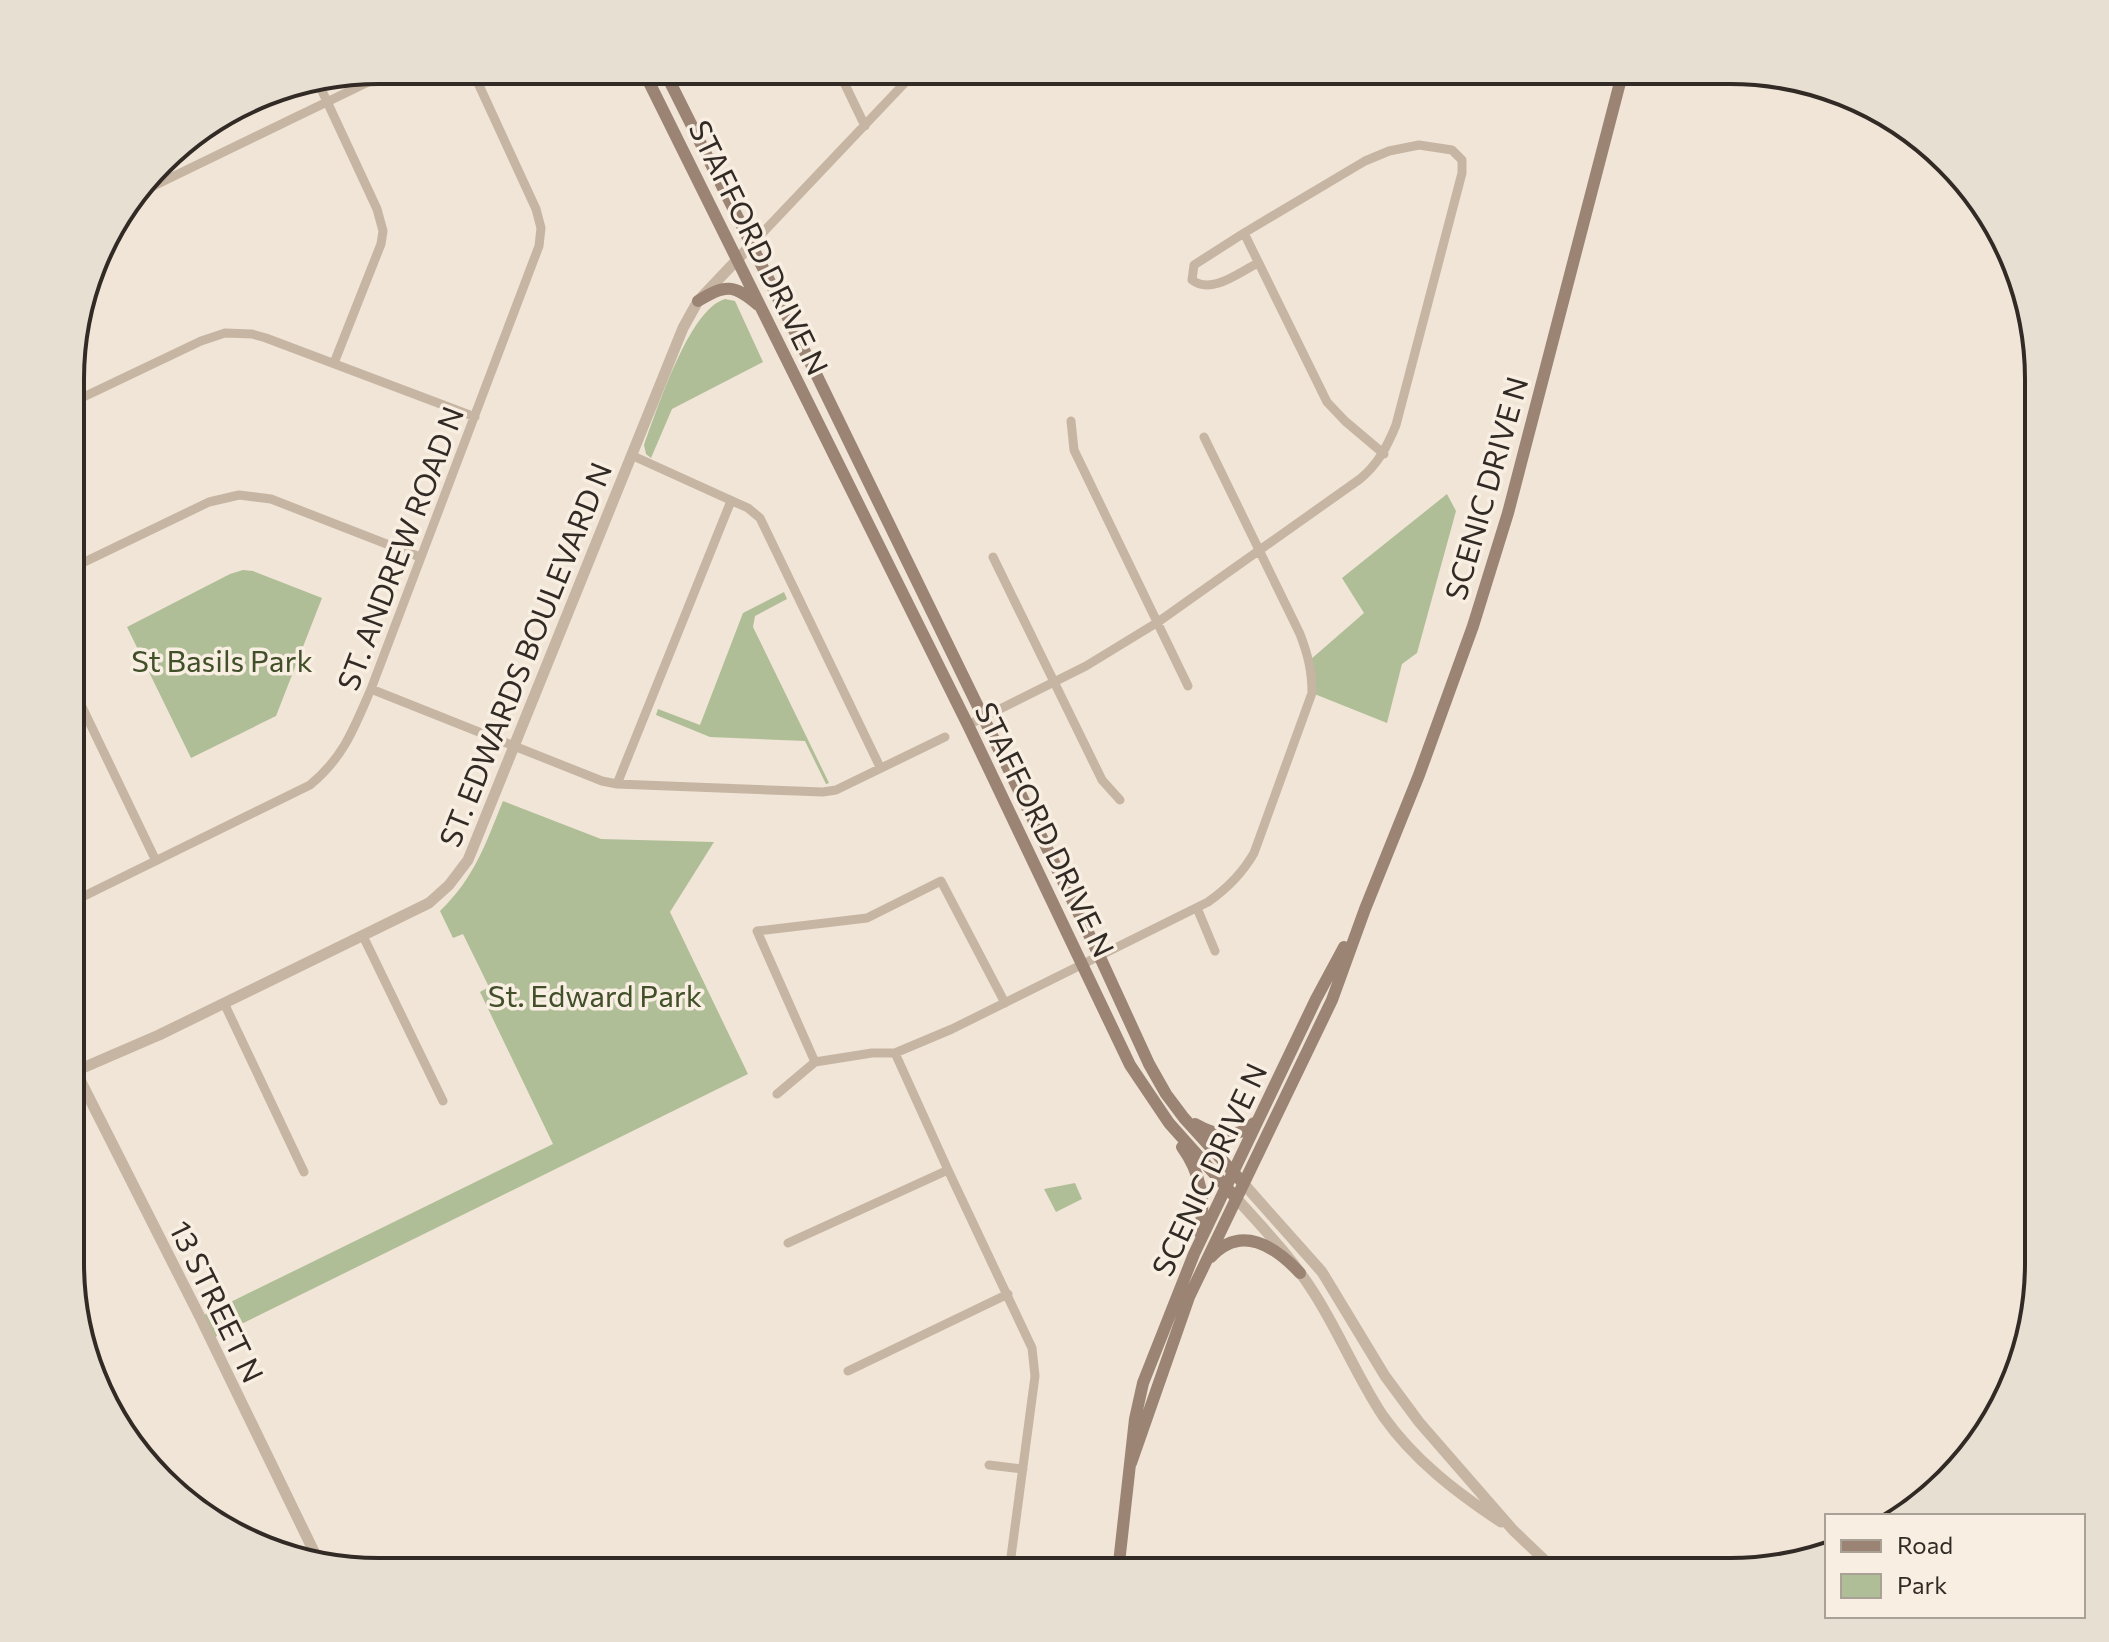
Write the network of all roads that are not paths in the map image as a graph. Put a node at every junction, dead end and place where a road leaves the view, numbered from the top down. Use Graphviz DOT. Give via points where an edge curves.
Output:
graph roads {
  1 [pos="479,84"];
  2 [pos="650,84"];
  3 [pos="671,84"];
  4 [pos="845,84"];
  5 [pos="904,84"];
  6 [pos="1620,84"];
  7 [pos="362,85"];
  8 [pos="321,90"];
  9 [pos="326,102"];
  10 [pos="865,126"];
  11 [pos="157,184"];
  12 [pos="1244,233"];
  13 [pos="751,245"];
  14 [pos="737,258"];
  15 [pos="1258,263"];
  16 [pos="698,301"];
  17 [pos="762,309"];
  18 [pos="334,363"];
  19 [pos="84,397"];
  20 [pos="475,417"];
  21 [pos="1071,421"];
  22 [pos="1204,437"];
  23 [pos="1384,454"];
  24 [pos="631,455"];
  25 [pos="731,501"];
  26 [pos="1260,550"];
  27 [pos="420,557"];
  28 [pos="993,557"];
  29 [pos="84,562"];
  30 [pos="1158,622"];
  31 [pos="1055,682"];
  32 [pos="1188,686"];
  33 [pos="371,689"];
  34 [pos="84,711"];
  35 [pos="984,717"];
  36 [pos="968,725"];
  37 [pos="945,737"];
  38 [pos="513,746"];
  39 [pos="880,767"];
  40 [pos="617,784"];
  41 [pos="1120,800"];
  42 [pos="156,861"];
  43 [pos="84,896"];
  44 [pos="1197,908"];
  45 [pos="1365,909"];
  46 [pos="363,936"];
  47 [pos="1215,951"];
  48 [pos="1099,955"];
  49 [pos="1083,965"];
  50 [pos="224,1003"];
  51 [pos="1005,1003"];
  52 [pos="895,1053"];
  53 [pos="815,1062"];
  54 [pos="84,1064"];
  55 [pos="84,1090"];
  56 [pos="777,1094"];
  57 [pos="443,1101"];
  58 [pos="1265,1107"];
  59 [pos="1184,1118"];
  60 [pos="1169,1123"];
  61 [pos="948,1170"];
  62 [pos="304,1172"];
  63 [pos="1233,1173"];
  64 [pos="1243,1183"];
  65 [pos="1227,1187"];
  66 [pos="1236,1198"];
  67 [pos="788,1243"];
  68 [pos="1194,1254"];
  69 [pos="1203,1265"];
  70 [pos="1300,1273"];
  71 [pos="1008,1294"];
  72 [pos="848,1371"];
  73 [pos="1131,1463"];
  74 [pos="989,1465"];
  75 [pos="1023,1469"];
  76 [pos="1513,1530"];
  77 [pos="313,1550"];
  78 [pos="1011,1558"];
  79 [pos="1120,1558"];
  80 [pos="1542,1558"];
  1 -- 20 [label="street, ST. ANDREW ROAD N" via="529,189 541,235"];
  2 -- 14 [label="main road, STAFFORD DRIVE N"];
  3 -- 13 [label="main road, STAFFORD DRIVE N"];
  4 -- 10 [label="street"];
  5 -- 10 [label="street"];
  6 -- 45 [label="main road, SCENIC DRIVE N" via="1508,513 1473,626"];
  7 -- 9 [label="street"];
  8 -- 9 [label="street"];
  9 -- 11 [label="street"];
  9 -- 18 [label="street" via="383,231"];
  10 -- 13 [label="street"];
  12 -- 15 [label="street"];
  12 -- 15 [label="street" via="1200,259 1192,280 1212,286"];
  12 -- 23 [label="street" via="1389,151 1419,145 1446,148 1462,160 1396,425"];
  13 -- 14 [label="street, ST. EDWARDS BOULEVARD N"];
  13 -- 35 [label="main road, STAFFORD DRIVE N"];
  14 -- 16 [label="street, ST. EDWARDS BOULEVARD N"];
  14 -- 17 [label="main road, STAFFORD DRIVE N"];
  15 -- 23 [label="street" via="1327,402"];
  16 -- 17 [label="main road" via="723,288 735,289"];
  16 -- 24 [label="street, ST. EDWARDS BOULEVARD N"];
  17 -- 36 [label="main road, STAFFORD DRIVE N"];
  18 -- 19 [label="street" via="252,334 225,333"];
  18 -- 20 [label="street"];
  20 -- 27 [label="street, ST. ANDREW ROAD N"];
  21 -- 30 [label="street" via="1074,450"];
  22 -- 26 [label="street"];
  23 -- 26 [label="street" via="1360,479"];
  24 -- 25 [label="street"];
  24 -- 38 [label="street, ST. EDWARDS BOULEVARD N"];
  25 -- 39 [label="street" via="760,518"];
  25 -- 40 [label="street"];
  26 -- 30 [label="street"];
  26 -- 44 [label="street" via="1306,647 1312,693 1254,853 1233,883"];
  27 -- 29 [label="street" via="271,499 239,495 209,502"];
  27 -- 33 [label="street, ST. ANDREW ROAD N"];
  28 -- 31 [label="street"];
  30 -- 31 [label="street"];
  30 -- 32 [label="street"];
  31 -- 35 [label="street"];
  31 -- 41 [label="street" via="1102,780"];
  33 -- 38 [label="street"];
  33 -- 42 [label="street, ST. ANDREW ROAD N" via="343,751 310,785"];
  34 -- 42 [label="street"];
  35 -- 36 [label="street"];
  35 -- 48 [label="main road, STAFFORD DRIVE N"];
  36 -- 49 [label="main road, STAFFORD DRIVE N"];
  37 -- 39 [label="street"];
  38 -- 40 [label="street"];
  38 -- 46 [label="street, ST. EDWARDS BOULEVARD N" via="468,860 449,885 429,903"];
  39 -- 40 [label="street" via="823,792"];
  42 -- 43 [label="street, ST. ANDREW ROAD N"];
  44 -- 47 [label="street"];
  44 -- 48 [label="street"];
  45 -- 58 [label="main road, SCENIC DRIVE N"];
  45 -- 64 [label="main road, SCENIC DRIVE N" via="1332,1000"];
  46 -- 50 [label="street, ST. EDWARDS BOULEVARD N"];
  46 -- 57 [label="street"];
  48 -- 49 [label="street"];
  48 -- 59 [label="main road, STAFFORD DRIVE N" via="1149,1064"];
  49 -- 51 [label="street"];
  49 -- 60 [label="main road, STAFFORD DRIVE N" via="1130,1065"];
  50 -- 54 [label="street, ST. EDWARDS BOULEVARD N"];
  50 -- 62 [label="street"];
  51 -- 52 [label="street"];
  51 -- 53 [label="street" via="941,881 867,918 757,931"];
  52 -- 53 [label="street"];
  52 -- 61 [label="street"];
  53 -- 56 [label="street"];
  55 -- 77 [label="street, 13 STREET N"];
  58 -- 59 [label="main road" via="1252,1126 1229,1134 1212,1133"];
  58 -- 63 [label="main road, SCENIC DRIVE N"];
  59 -- 63 [label="main road, STAFFORD DRIVE N"];
  60 -- 65 [label="main road, STAFFORD DRIVE N"];
  60 -- 68 [label="main road" via="1202,1192"];
  61 -- 67 [label="street"];
  61 -- 71 [label="street"];
  63 -- 64 [label="main road, STAFFORD DRIVE N"];
  63 -- 65 [label="main road, SCENIC DRIVE N"];
  64 -- 66 [label="main road, SCENIC DRIVE N"];
  64 -- 76 [label="street, STAFFORD DRIVE N" via="1322,1272 1408,1409"];
  65 -- 66 [label="main road, STAFFORD DRIVE N"];
  65 -- 68 [label="main road, SCENIC DRIVE N"];
  66 -- 69 [label="main road, SCENIC DRIVE N"];
  66 -- 70 [label="street, STAFFORD DRIVE N"];
  68 -- 73 [label="main road, SCENIC DRIVE N" via="1143,1383"];
  69 -- 70 [label="main road" via="1225,1245 1253,1241 1272,1247"];
  69 -- 73 [label="main road, SCENIC DRIVE N"];
  70 -- 76 [label="street, STAFFORD DRIVE N" via="1399,1436 1461,1496"];
  71 -- 72 [label="street"];
  71 -- 75 [label="street" via="1034,1357"];
  73 -- 79 [label="main road, SCENIC DRIVE N"];
  74 -- 75 [label="street"];
  75 -- 78 [label="street"];
  76 -- 80 [label="street, STAFFORD DRIVE N"];
}
